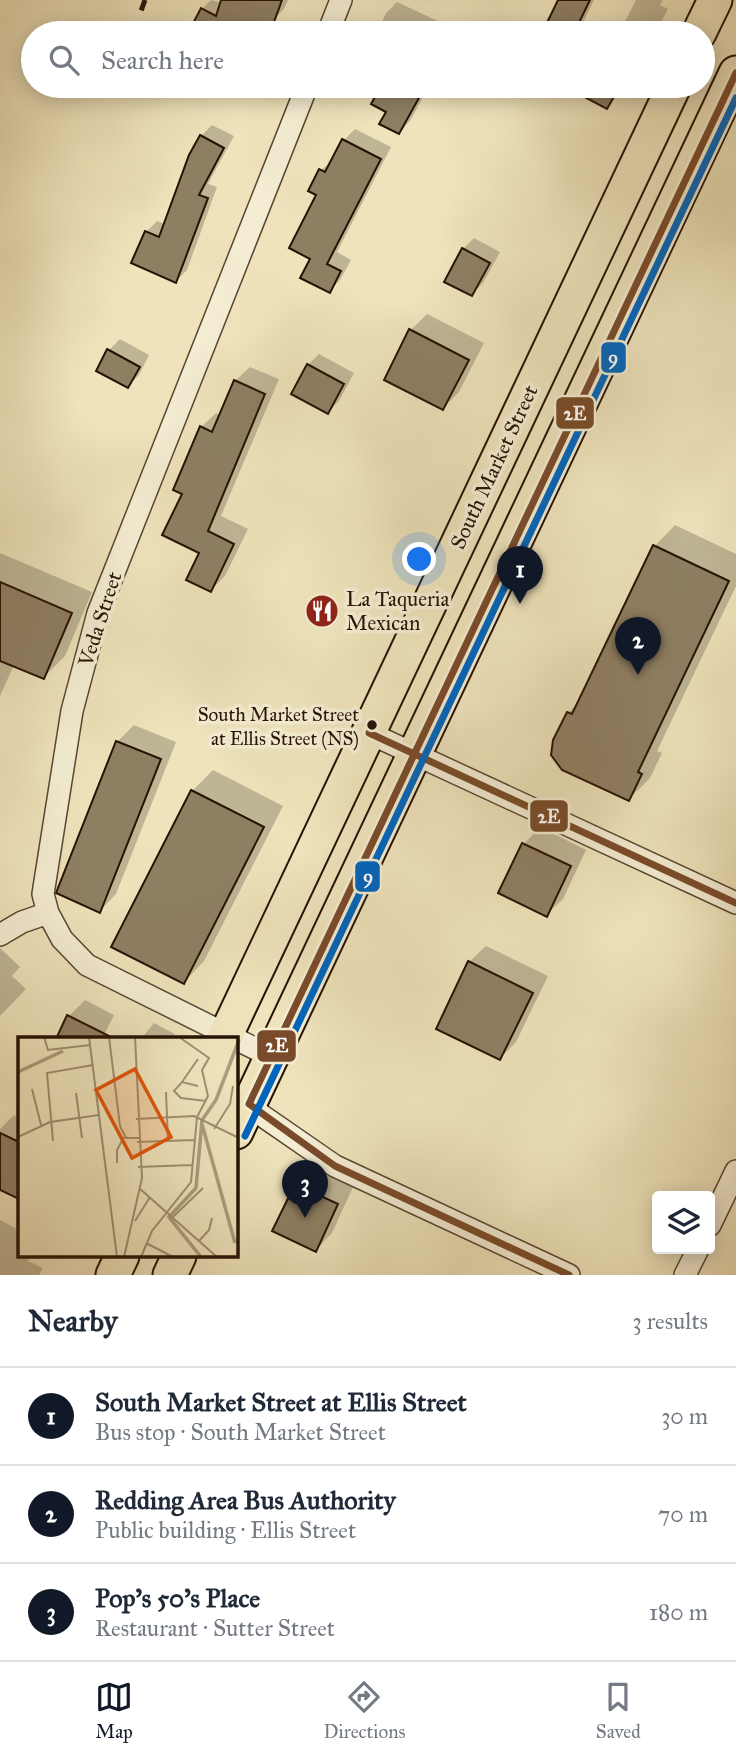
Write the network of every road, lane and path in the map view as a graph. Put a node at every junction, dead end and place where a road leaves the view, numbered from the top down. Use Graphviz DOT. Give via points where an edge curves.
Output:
graph roads {
  1 [pos="341,0"];
  2 [pos="715,0"];
  3 [pos="333,21"];
  4 [pos="705,21"];
  5 [pos="736,73"];
  6 [pos="302,98"];
  7 [pos="668,98"];
  8 [pos="551,345"];
  9 [pos="599,363"];
  10 [pos="369,733"];
  11 [pos="416,755"];
  12 [pos="736,903"];
  13 [pos="48,913"];
  14 [pos="0,935"];
  15 [pos="226,1036"];
  16 [pos="238,1041"];
  17 [pos="270,1056"];
  18 [pos="241,1112"];
  19 [pos="736,1171"];
  20 [pos="715,1215"];
  21 [pos="696,1254"];
  22 [pos="121,1258"];
  23 [pos="178,1258"];
  24 [pos="113,1275"];
  25 [pos="170,1275"];
  26 [pos="569,1275"];
  27 [pos="685,1275"];
  1 -- 3 [label="street"];
  2 -- 4 [label="main road"];
  5 -- 9 [label="main road"];
  6 -- 13 [label="street, Veda Street" via="98,613 72,711 46,866 43,894"];
  7 -- 8 [label="main road, South Market Street"];
  8 -- 9 [label="main road"];
  8 -- 10 [label="main road, South Market Street"];
  9 -- 11 [label="main road"];
  10 -- 11 [label="street"];
  10 -- 15 [label="main road, South Market Street"];
  11 -- 12 [label="street"];
  11 -- 17 [label="main road"];
  13 -- 14 [label="street"];
  13 -- 15 [label="street, Veda Street" via="69,948 87,965"];
  16 -- 17 [label="street, Veda Street"];
  17 -- 18 [label="main road"];
  18 -- 26 [label="street" via="335,1166"];
  19 -- 20 [label="street"];
  21 -- 27 [label="street"];
  22 -- 24 [label="main road"];
  23 -- 25 [label="main road"];
}
